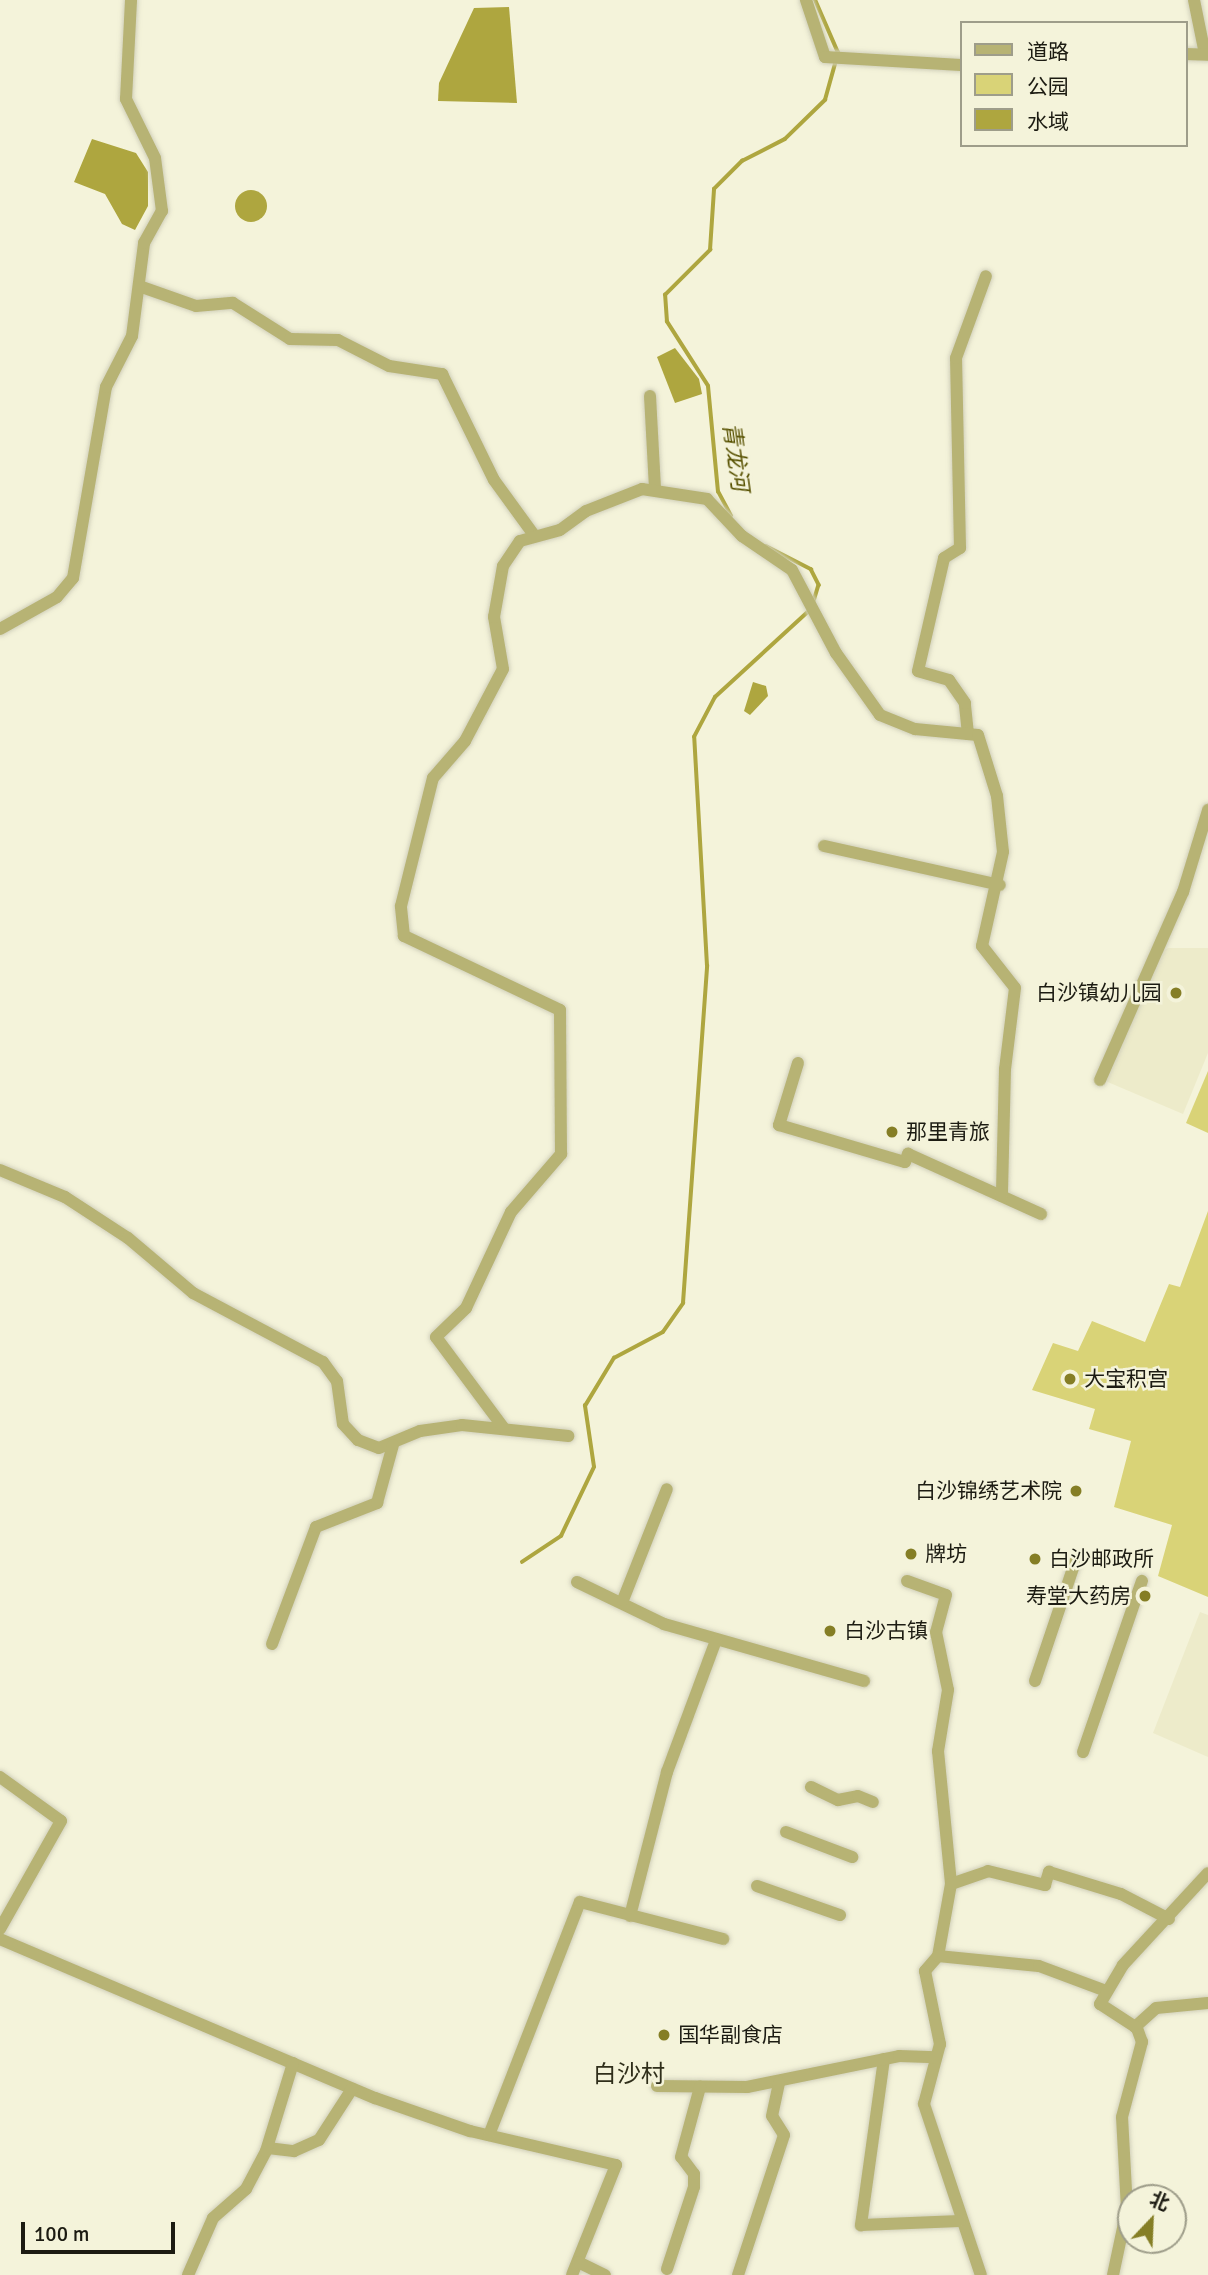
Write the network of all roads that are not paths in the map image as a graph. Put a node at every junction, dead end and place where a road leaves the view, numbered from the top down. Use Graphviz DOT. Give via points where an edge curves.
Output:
graph roads {
  1 [pos="131,0"];
  2 [pos="806,0"];
  3 [pos="1195,0"];
  4 [pos="1187,54"];
  5 [pos="1206,54"];
  6 [pos="960,65"];
  7 [pos="986,276"];
  8 [pos="139,286"];
  9 [pos="650,396"];
  10 [pos="655,489"];
  11 [pos="534,535"];
  12 [pos="0,629"];
  13 [pos="968,734"];
  14 [pos="1208,814"];
  15 [pos="824,846"];
  16 [pos="1000,885"];
  17 [pos="797,1063"];
  18 [pos="1100,1080"];
  19 [pos="0,1170"];
  20 [pos="1002,1196"];
  21 [pos="1041,1214"];
  22 [pos="503,1427"];
  23 [pos="568,1436"];
  24 [pos="393,1445"];
  25 [pos="667,1489"];
  26 [pos="1075,1562"];
  27 [pos="906,1581"];
  28 [pos="1142,1581"];
  29 [pos="577,1582"];
  30 [pos="623,1600"];
  31 [pos="716,1640"];
  32 [pos="272,1644"];
  33 [pos="863,1681"];
  34 [pos="1035,1681"];
  35 [pos="1083,1752"];
  36 [pos="0,1777"];
  37 [pos="811,1787"];
  38 [pos="873,1802"];
  39 [pos="786,1832"];
  40 [pos="852,1857"];
  41 [pos="1208,1873"];
  42 [pos="951,1884"];
  43 [pos="757,1886"];
  44 [pos="840,1915"];
  45 [pos="630,1916"];
  46 [pos="1170,1919"];
  47 [pos="0,1929"];
  48 [pos="0,1939"];
  49 [pos="723,1939"];
  50 [pos="938,1956"];
  51 [pos="1106,1991"];
  52 [pos="1208,2003"];
  53 [pos="1135,2027"];
  54 [pos="936,2057"];
  55 [pos="884,2059"];
  56 [pos="293,2063"];
  57 [pos="779,2083"];
  58 [pos="657,2086"];
  59 [pos="700,2087"];
  60 [pos="354,2089"];
  61 [pos="489,2135"];
  62 [pos="268,2148"];
  63 [pos="960,2221"];
  64 [pos="578,2262"];
  65 [pos="667,2269"];
  66 [pos="188,2275"];
  67 [pos="572,2275"];
  68 [pos="605,2275"];
  69 [pos="738,2275"];
  70 [pos="981,2275"];
  71 [pos="1113,2275"];
  1 -- 8 [label="street" via="126,99 155,158 162,203 144,243"];
  2 -- 6 [label="street" via="825,57"];
  3 -- 5 [label="street"];
  4 -- 5 [label="street"];
  7 -- 13 [label="street" via="956,358 960,548 944,558 918,671 949,680 965,703"];
  8 -- 11 [label="street" via="196,306 233,303 290,339 338,340 389,366 442,374 500,492"];
  8 -- 12 [label="street" via="132,336 109,380 93,443 73,578 57,597"];
  9 -- 10 [label="street"];
  10 -- 11 [label="street"];
  10 -- 13 [label="street" via="710,501 742,536 787,564 819,613 836,653 880,715 908,727"];
  11 -- 22 [label="street" via="514,546 503,566 494,617 503,669 466,741 433,778 401,906 404,936 560,1010 562,1151 511,1212 466,1308 436,1337"];
  13 -- 16 [label="street" via="978,735 997,796"];
  14 -- 18 [label="street" via="1183,892"];
  15 -- 16 [label="street"];
  16 -- 20 [label="street" via="982,946 1015,988 1005,1069"];
  17 -- 20 [label="street" via="779,1125 905,1162 908,1154"];
  19 -- 24 [label="street" via="65,1197 128,1238 193,1293 323,1362 337,1381 346,1431 368,1445"];
  20 -- 21 [label="street"];
  22 -- 23 [label="street"];
  22 -- 24 [label="street" via="420,1431"];
  24 -- 32 [label="street" via="377,1503 316,1527"];
  25 -- 30 [label="street"];
  26 -- 34 [label="street"];
  27 -- 42 [label="street" via="946,1595 936,1632 948,1690 937,1751"];
  28 -- 35 [label="street"];
  29 -- 30 [label="street"];
  30 -- 31 [label="street" via="652,1619"];
  31 -- 33 [label="street"];
  31 -- 45 [label="street" via="667,1772"];
  36 -- 47 [label="street" via="55,1810 61,1821"];
  37 -- 38 [label="street" via="838,1800 858,1796"];
  39 -- 40 [label="street"];
  41 -- 46 [label="street"];
  42 -- 46 [label="street" via="988,1871 1045,1885 1049,1872 1121,1894"];
  42 -- 50 [label="street"];
  43 -- 44 [label="street"];
  45 -- 49 [label="street"];
  45 -- 61 [label="street" via="580,1902"];
  46 -- 51 [label="street"];
  48 -- 56 [label="street"];
  50 -- 51 [label="street" via="1039,1966"];
  50 -- 54 [label="street" via="925,1980 939,2038"];
  51 -- 53 [label="street" via="1100,2007"];
  52 -- 53 [label="street" via="1156,2008"];
  53 -- 71 [label="street" via="1142,2042 1120,2147 1127,2209"];
  54 -- 55 [label="street"];
  54 -- 63 [label="street" via="925,2092 926,2116 953,2178"];
  55 -- 57 [label="street"];
  55 -- 63 [label="street" via="861,2225"];
  56 -- 60 [label="street"];
  56 -- 62 [label="street"];
  57 -- 59 [label="street"];
  57 -- 69 [label="street" via="772,2116 785,2135"];
  58 -- 59 [label="street"];
  59 -- 65 [label="street" via="681,2157 694,2174 694,2187"];
  60 -- 61 [label="street"];
  60 -- 62 [label="street" via="319,2140 295,2151"];
  61 -- 64 [label="street" via="616,2165"];
  62 -- 66 [label="street" via="246,2189 213,2218"];
  63 -- 70 [label="street"];
  64 -- 67 [label="street"];
  64 -- 68 [label="street"];
}
